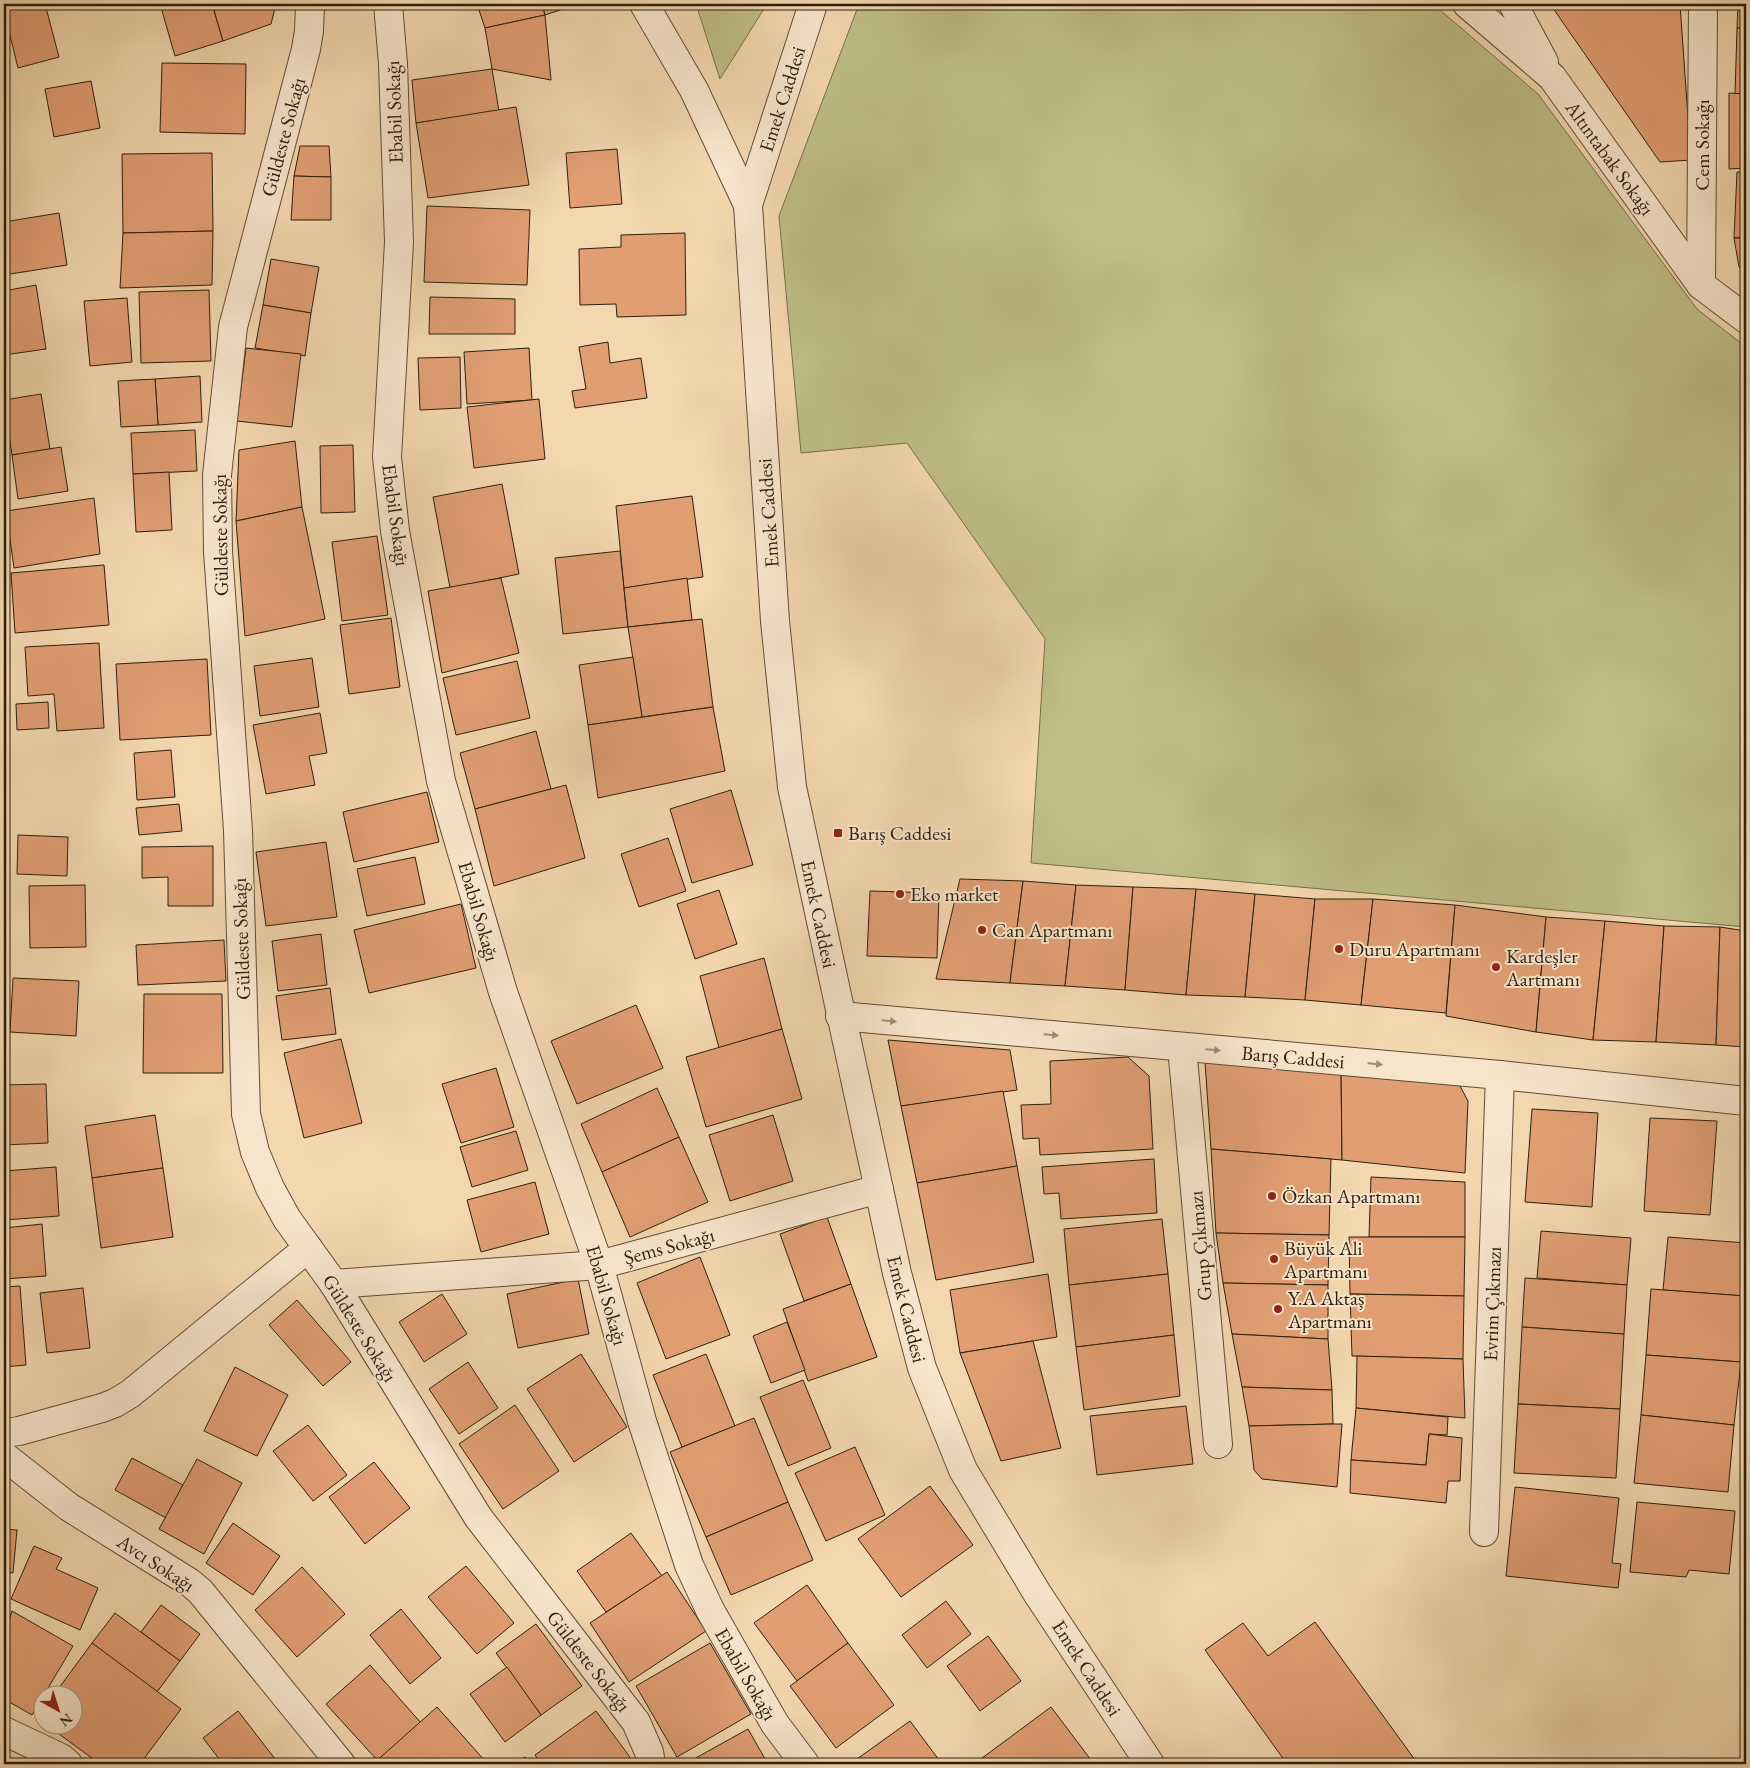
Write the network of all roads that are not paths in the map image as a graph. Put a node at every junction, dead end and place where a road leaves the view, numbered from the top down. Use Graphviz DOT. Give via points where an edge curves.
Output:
graph roads {
  1 [pos="310,4"];
  2 [pos="388,4"];
  3 [pos="644,4"];
  4 [pos="813,4"];
  5 [pos="1467,4"];
  6 [pos="1513,4"];
  7 [pos="1703,4"];
  8 [pos="1552,77"];
  9 [pos="748,205"];
  10 [pos="1701,285"];
  11 [pos="1746,319"];
  12 [pos="840,1016"];
  13 [pos="1182,1048"];
  14 [pos="1500,1076"];
  15 [pos="1746,1101"];
  16 [pos="879,1189"];
  17 [pos="308,1248"];
  18 [pos="599,1265"];
  19 [pos="334,1284"];
  20 [pos="4,1432"];
  21 [pos="1218,1444"];
  22 [pos="4,1456"];
  23 [pos="1484,1532"];
  24 [pos="4,1731"];
  25 [pos="68,1764"];
  26 [pos="341,1764"];
  27 [pos="650,1764"];
  28 [pos="804,1764"];
  29 [pos="1150,1764"];
  1 -- 17 [label="street, Güldeste Sokağı" via="306,48 233,327 217,476 218,552 238,830 246,1114 255,1152 270,1188"];
  2 -- 18 [label="street, Ebabil Sokağı" via="399,242 387,457 396,531 442,781 503,992"];
  3 -- 9 [label="street" via="694,90"];
  4 -- 9 [label="street, Emek Caddesi"];
  5 -- 8 [label="street, Altıntabak Sokağı"];
  6 -- 8 [label="street"];
  7 -- 10 [label="street, Cem Sokağı"];
  8 -- 10 [label="street, Altıntabak Sokağı"];
  9 -- 12 [label="street, Emek Caddesi" via="775,621 792,787"];
  10 -- 11 [label="street, Altıntabak Sokağı"];
  12 -- 13 [label="street, Barış Caddesi, one-way"];
  12 -- 16 [label="street, Emek Caddesi"];
  13 -- 14 [label="street, Barış Caddesi, one-way"];
  13 -- 21 [label="street, Grup Çıkmazı"];
  14 -- 15 [label="street, Barış Caddesi"];
  14 -- 23 [label="street, Evrim Çıkmazı"];
  16 -- 18 [label="street, Şems Sokağı"];
  16 -- 29 [label="street, Emek Caddesi" via="922,1368 963,1470 1037,1593"];
  17 -- 19 [label="street, Güldeste Sokağı"];
  17 -- 20 [label="street" via="130,1394 115,1403 20,1431"];
  18 -- 19 [label="street, Şems Sokağı"];
  18 -- 28 [label="street, Ebabil Sokağı" via="642,1421 689,1565 710,1610 775,1724"];
  19 -- 27 [label="street, Güldeste Sokağı" via="478,1517 636,1722 649,1752"];
  22 -- 26 [label="street, Avcı Sokağı" via="69,1507 200,1591"];
  24 -- 25 [label="street"];
}
